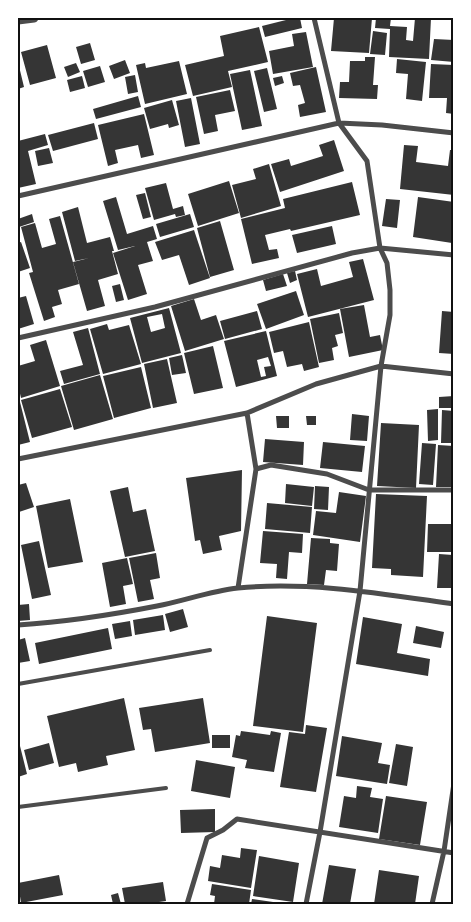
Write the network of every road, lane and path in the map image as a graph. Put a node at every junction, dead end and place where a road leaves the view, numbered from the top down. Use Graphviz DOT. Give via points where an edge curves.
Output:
graph roads {
  1 [pos="34,18"];
  2 [pos="314,18"];
  3 [pos="18,20"];
  4 [pos="339,123"];
  5 [pos="454,133"];
  6 [pos="18,196"];
  7 [pos="380,248"];
  8 [pos="454,255"];
  9 [pos="18,338"];
  10 [pos="381,366"];
  11 [pos="454,374"];
  12 [pos="247,413"];
  13 [pos="18,459"];
  14 [pos="256,469"];
  15 [pos="370,490"];
  16 [pos="454,490"];
  17 [pos="238,588"];
  18 [pos="360,591"];
  19 [pos="454,604"];
  20 [pos="18,625"];
  21 [pos="210,650"];
  22 [pos="18,684"];
  23 [pos="454,783"];
  24 [pos="166,788"];
  25 [pos="18,807"];
  26 [pos="320,832"];
  27 [pos="444,851"];
  28 [pos="454,853"];
  29 [pos="187,904"];
  30 [pos="306,904"];
  31 [pos="432,904"];
  1 -- 3 [label="street"];
  2 -- 4 [label="street"];
  4 -- 5 [label="street" via="382,124"];
  4 -- 6 [label="street"];
  4 -- 7 [label="street" via="367,161"];
  7 -- 8 [label="street"];
  7 -- 9 [label="street" via="155,307"];
  7 -- 10 [label="street" via="387,263 390,290 390,315"];
  10 -- 11 [label="street"];
  10 -- 12 [label="street" via="316,384"];
  10 -- 15 [label="street"];
  12 -- 13 [label="street"];
  12 -- 14 [label="street"];
  14 -- 15 [label="street" via="271,465 327,474"];
  14 -- 17 [label="street"];
  15 -- 16 [label="street"];
  15 -- 18 [label="street"];
  17 -- 18 [label="street" via="302,586"];
  17 -- 20 [label="street" via="158,606"];
  18 -- 19 [label="street"];
  18 -- 26 [label="street"];
  21 -- 22 [label="lane"];
  23 -- 27 [label="street"];
  24 -- 25 [label="lane"];
  26 -- 27 [label="street"];
  26 -- 29 [label="street" via="237,819 207,838"];
  26 -- 30 [label="street"];
  27 -- 28 [label="street"];
  27 -- 31 [label="street"];
}
